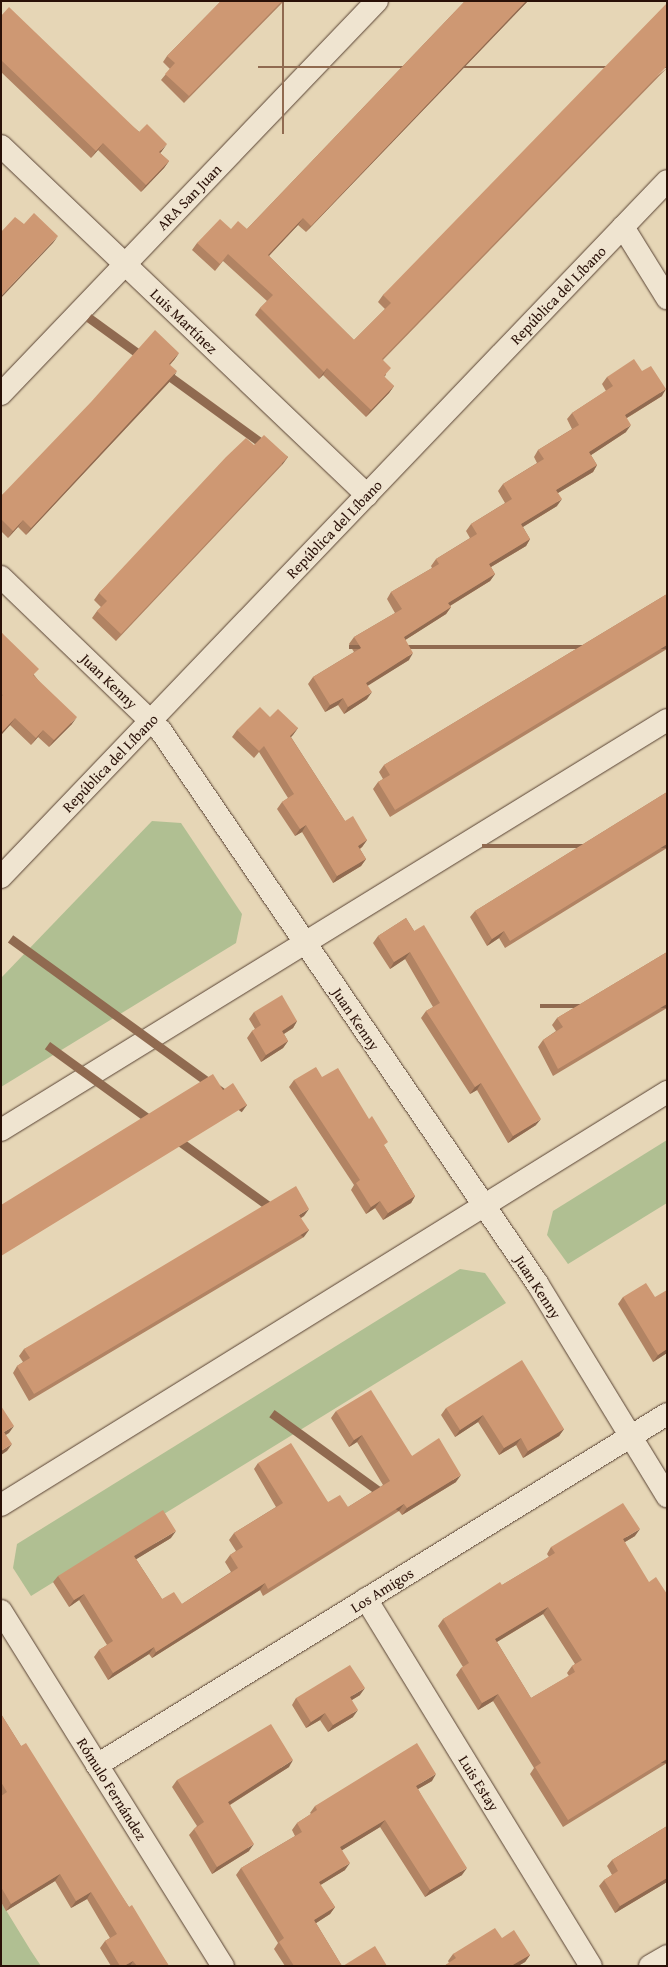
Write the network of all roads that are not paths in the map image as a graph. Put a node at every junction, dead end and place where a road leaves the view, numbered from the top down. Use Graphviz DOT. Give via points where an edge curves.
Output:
graph roads {
  1 [pos="377,1"];
  2 [pos="1,146"];
  3 [pos="667,181"];
  4 [pos="623,227"];
  5 [pos="125,264"];
  6 [pos="667,298"];
  7 [pos="1,394"];
  8 [pos="367,494"];
  9 [pos="1,577"];
  10 [pos="667,720"];
  11 [pos="151,721"];
  12 [pos="1,877"];
  13 [pos="305,943"];
  14 [pos="667,1092"];
  15 [pos="1,1130"];
  16 [pos="482,1207"];
  17 [pos="667,1414"];
  18 [pos="631,1436"];
  19 [pos="667,1496"];
  20 [pos="1,1505"];
  21 [pos="366,1600"];
  22 [pos="1,1611"];
  23 [pos="97,1765"];
  24 [pos="667,1956"];
  25 [pos="223,1966"];
  26 [pos="591,1966"];
  27 [pos="650,1966"];
  1 -- 5 [label="street, ARA San Juan"];
  2 -- 5 [label="street, Luis Martínez"];
  3 -- 4 [label="street, República del Líbano"];
  4 -- 6 [label="street"];
  4 -- 8 [label="street, República del Líbano"];
  5 -- 7 [label="street, ARA San Juan"];
  5 -- 8 [label="street, Luis Martínez"];
  8 -- 11 [label="street, República del Líbano"];
  9 -- 11 [label="street, Juan Kenny"];
  10 -- 13 [label="street"];
  11 -- 12 [label="street, República del Líbano"];
  11 -- 13 [label="street, Juan Kenny" via="161,731"];
  13 -- 15 [label="street"];
  13 -- 16 [label="street, Juan Kenny"];
  14 -- 16 [label="street"];
  16 -- 18 [label="street, Juan Kenny" via="537,1283"];
  16 -- 20 [label="street"];
  17 -- 18 [label="street, Los Amigos"];
  18 -- 19 [label="street, Juan Kenny"];
  18 -- 21 [label="street, Los Amigos"];
  21 -- 23 [label="street, Los Amigos"];
  21 -- 26 [label="street, Luis Estay"];
  22 -- 23 [label="street, Rómulo Fernández"];
  23 -- 25 [label="street, Rómulo Fernández"];
  24 -- 27 [label="street"];
}
